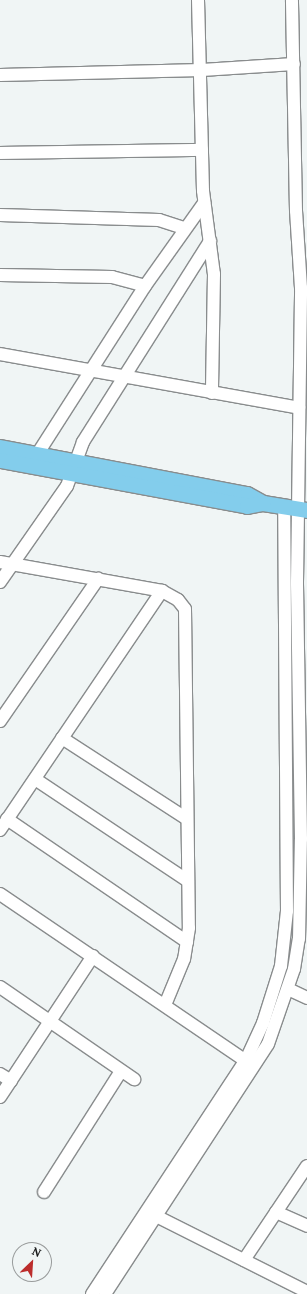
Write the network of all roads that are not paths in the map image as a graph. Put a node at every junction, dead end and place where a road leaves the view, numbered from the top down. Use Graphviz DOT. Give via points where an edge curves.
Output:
graph roads {
  1 [pos="198,0"];
  2 [pos="292,0"];
  3 [pos="294,64"];
  4 [pos="202,70"];
  5 [pos="0,75"];
  6 [pos="202,150"];
  7 [pos="301,150"];
  8 [pos="0,152"];
  9 [pos="204,203"];
  10 [pos="301,211"];
  11 [pos="0,215"];
  12 [pos="184,228"];
  13 [pos="210,241"];
  14 [pos="0,275"];
  15 [pos="145,286"];
  16 [pos="304,288"];
  17 [pos="0,354"];
  18 [pos="89,371"];
  19 [pos="124,377"];
  20 [pos="212,393"];
  21 [pos="299,408"];
  22 [pos="0,447"];
  23 [pos="0,460"];
  24 [pos="34,460"];
  25 [pos="74,468"];
  26 [pos="284,507"];
  27 [pos="303,509"];
  28 [pos="0,562"];
  29 [pos="12,564"];
  30 [pos="98,579"];
  31 [pos="0,582"];
  32 [pos="302,584"];
  33 [pos="162,591"];
  34 [pos="0,721"];
  35 [pos="303,724"];
  36 [pos="62,738"];
  37 [pos="35,779"];
  38 [pos="303,801"];
  39 [pos="300,818"];
  40 [pos="7,819"];
  41 [pos="187,819"];
  42 [pos="285,819"];
  43 [pos="0,830"];
  44 [pos="304,836"];
  45 [pos="188,881"];
  46 [pos="0,894"];
  47 [pos="187,942"];
  48 [pos="93,956"];
  49 [pos="0,986"];
  50 [pos="288,989"];
  51 [pos="307,998"];
  52 [pos="165,1005"];
  53 [pos="48,1022"];
  54 [pos="250,1063"];
  55 [pos="121,1071"];
  56 [pos="0,1074"];
  57 [pos="134,1079"];
  58 [pos="11,1081"];
  59 [pos="0,1097"];
  60 [pos="307,1166"];
  61 [pos="44,1192"];
  62 [pos="276,1212"];
  63 [pos="156,1216"];
  64 [pos="307,1226"];
  65 [pos="244,1260"];
  66 [pos="307,1292"];
  67 [pos="92,1294"];
  68 [pos="105,1294"];
  1 -- 4 [label="street"];
  2 -- 3 [label="street"];
  3 -- 4 [label="street"];
  3 -- 7 [label="street"];
  4 -- 5 [label="street"];
  4 -- 6 [label="street"];
  6 -- 8 [label="street"];
  6 -- 9 [label="street"];
  7 -- 10 [label="street"];
  9 -- 12 [label="street"];
  9 -- 13 [label="street"];
  10 -- 16 [label="street"];
  11 -- 12 [label="street" via="159,220"];
  12 -- 15 [label="street"];
  13 -- 19 [label="street"];
  13 -- 20 [label="street" via="214,274"];
  14 -- 15 [label="street" via="112,277"];
  15 -- 18 [label="street"];
  16 -- 21 [label="street"];
  17 -- 18 [label="street"];
  18 -- 19 [label="street"];
  18 -- 24 [label="street"];
  19 -- 20 [label="street"];
  19 -- 25 [label="street" via="83,442"];
  20 -- 21 [label="street"];
  21 -- 27 [label="street"];
  22 -- 24 [label="main road"];
  23 -- 24 [label="main road"];
  24 -- 25 [label="main road"];
  25 -- 26 [label="main road" via="247,506 263,503"];
  25 -- 29 [label="street"];
  26 -- 27 [label="main road"];
  26 -- 42 [label="street"];
  27 -- 32 [label="street"];
  28 -- 29 [label="street"];
  29 -- 30 [label="street"];
  29 -- 31 [label="street"];
  30 -- 33 [label="street"];
  30 -- 34 [label="street"];
  32 -- 35 [label="street"];
  33 -- 36 [label="street"];
  33 -- 41 [label="street" via="178,600 185,609 187,621"];
  35 -- 38 [label="street"];
  36 -- 37 [label="street"];
  36 -- 41 [label="street"];
  37 -- 40 [label="street"];
  37 -- 45 [label="street"];
  38 -- 39 [label="street"];
  39 -- 42 [label="street"];
  39 -- 44 [label="street"];
  40 -- 43 [label="street"];
  40 -- 47 [label="street"];
  41 -- 45 [label="street"];
  42 -- 54 [label="street" via="287,911 281,966"];
  44 -- 50 [label="street" via="299,939"];
  45 -- 47 [label="street"];
  46 -- 48 [label="street"];
  47 -- 52 [label="street" via="184,958"];
  48 -- 52 [label="street"];
  48 -- 53 [label="street"];
  49 -- 53 [label="street"];
  50 -- 51 [label="street"];
  50 -- 54 [label="street" via="268,1044"];
  52 -- 54 [label="street"];
  53 -- 55 [label="street"];
  53 -- 58 [label="street"];
  54 -- 63 [label="street"];
  54 -- 67 [label="street"];
  55 -- 57 [label="street"];
  55 -- 61 [label="street"];
  56 -- 58 [label="street"];
  58 -- 59 [label="street"];
  60 -- 62 [label="street"];
  62 -- 64 [label="street"];
  62 -- 65 [label="street"];
  63 -- 65 [label="street"];
  63 -- 68 [label="street"];
  65 -- 66 [label="street"];
}
